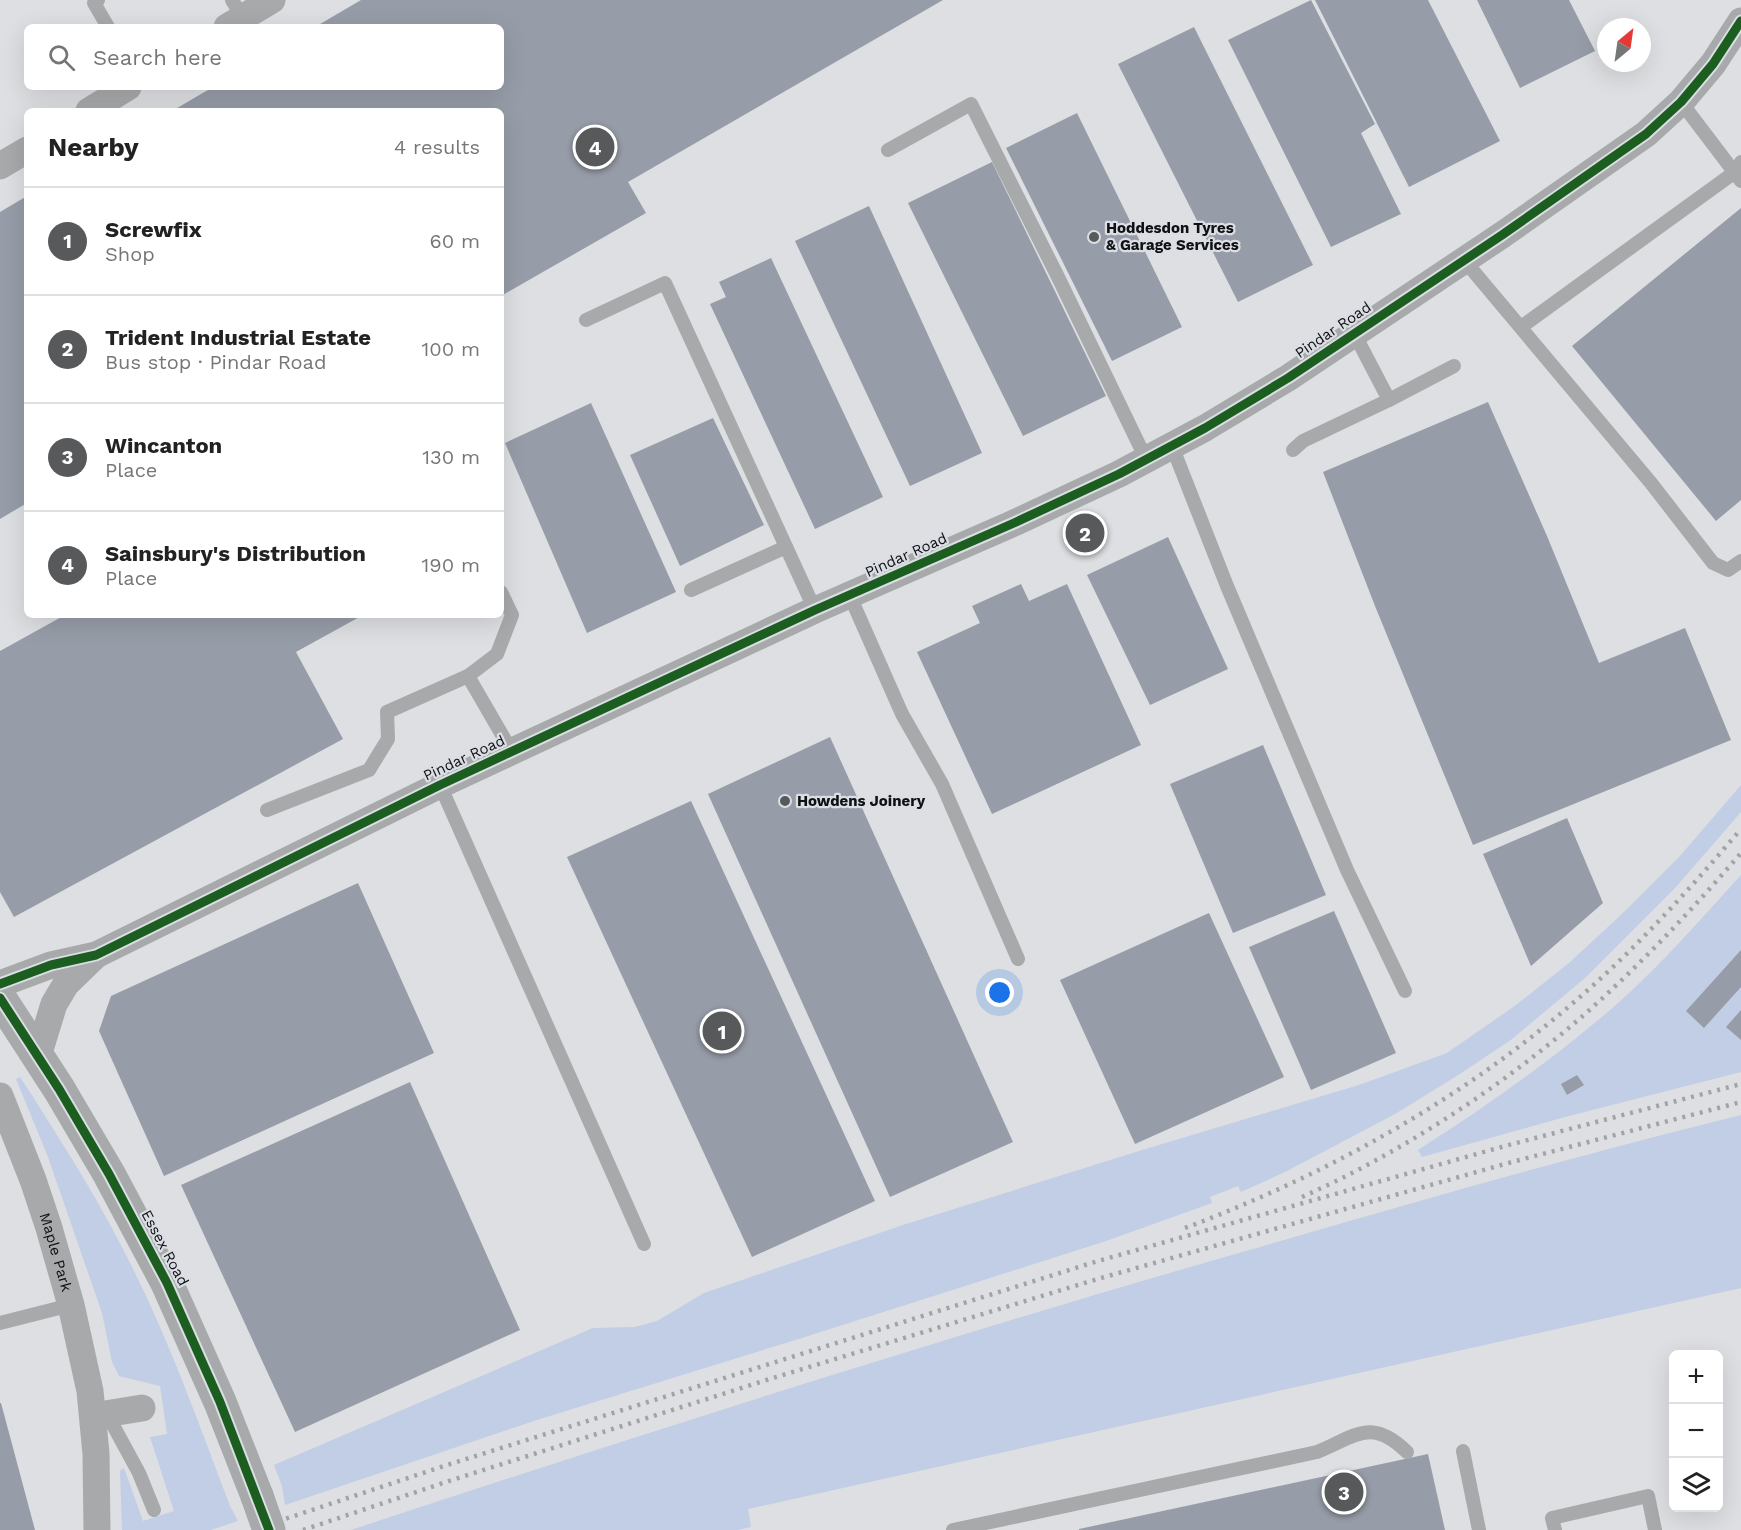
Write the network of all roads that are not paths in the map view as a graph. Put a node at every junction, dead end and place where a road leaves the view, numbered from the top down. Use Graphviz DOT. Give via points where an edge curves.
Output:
graph roads {
  1 [pos="98,0"];
  2 [pos="270,1"];
  3 [pos="234,15"];
  4 [pos="1741,21"];
  5 [pos="106,24"];
  6 [pos="123,90"];
  7 [pos="1681,102"];
  8 [pos="94,108"];
  9 [pos="888,150"];
  10 [pos="24,152"];
  11 [pos="0,166"];
  12 [pos="1739,172"];
  13 [pos="1464,260"];
  14 [pos="586,320"];
  15 [pos="1521,327"];
  16 [pos="1354,333"];
  17 [pos="1454,366"];
  18 [pos="1389,400"];
  19 [pos="1172,446"];
  20 [pos="1293,450"];
  21 [pos="1146,459"];
  22 [pos="786,547"];
  23 [pos="1741,561"];
  24 [pos="690,590"];
  25 [pos="850,596"];
  26 [pos="504,598"];
  27 [pos="815,610"];
  28 [pos="468,676"];
  29 [pos="512,752"];
  30 [pos="440,785"];
  31 [pos="267,810"];
  32 [pos="96,955"];
  33 [pos="1018,959"];
  34 [pos="0,984"];
  35 [pos="1405,991"];
  36 [pos="0,998"];
  37 [pos="38,1056"];
  38 [pos="0,1096"];
  39 [pos="644,1244"];
  40 [pos="71,1305"];
  41 [pos="0,1323"];
  42 [pos="142,1408"];
  43 [pos="100,1415"];
  44 [pos="1463,1451"];
  45 [pos="1407,1452"];
  46 [pos="154,1510"];
  47 [pos="97,1530"];
  48 [pos="269,1530"];
  49 [pos="953,1530"];
  50 [pos="1479,1530"];
  51 [pos="1555,1530"];
  52 [pos="1655,1530"];
  1 -- 5 [label="lane" via="94,3"];
  2 -- 3 [label="street"];
  4 -- 7 [label="street, Pindar Road" via="1713,64"];
  6 -- 8 [label="street"];
  7 -- 12 [label="lane"];
  7 -- 13 [label="street, Pindar Road" via="1646,134"];
  9 -- 21 [label="lane" via="971,104"];
  10 -- 11 [label="street"];
  12 -- 15 [label="lane"];
  13 -- 15 [label="lane"];
  13 -- 16 [label="street, Pindar Road"];
  14 -- 22 [label="lane" via="665,284"];
  15 -- 23 [label="lane" via="1713,563 1728,570"];
  16 -- 18 [label="lane"];
  16 -- 19 [label="street, Pindar Road" via="1279,384"];
  17 -- 18 [label="lane"];
  18 -- 20 [label="lane" via="1303,441"];
  19 -- 21 [label="street, Pindar Road"];
  19 -- 35 [label="lane" via="1347,870"];
  21 -- 25 [label="street, Pindar Road"];
  22 -- 24 [label="lane"];
  22 -- 27 [label="lane"];
  25 -- 27 [label="street, Pindar Road"];
  25 -- 33 [label="lane" via="902,714 942,784"];
  26 -- 28 [label="lane" via="512,615 496,654"];
  27 -- 29 [label="street, Pindar Road"];
  28 -- 29 [label="lane"];
  28 -- 31 [label="lane" via="387,712 388,739 369,770"];
  29 -- 30 [label="street, Pindar Road"];
  30 -- 32 [label="street, Pindar Road"];
  30 -- 39 [label="lane"];
  32 -- 34 [label="street, Pindar Road" via="51,965"];
  32 -- 37 [label="street, Pindar Road" via="66,984 54,1004"];
  36 -- 37 [label="street, Essex Road"];
  37 -- 48 [label="street, Essex Road, bridge" via="109,1174 167,1283 220,1402"];
  38 -- 40 [label="street, Maple Park" via="33,1180"];
  40 -- 41 [label="lane"];
  40 -- 43 [label="street, Maple Park" via="90,1391"];
  42 -- 43 [label="street"];
  43 -- 46 [label="lane" via="139,1473"];
  43 -- 47 [label="street, Maple Park"];
  44 -- 50 [label="lane"];
  45 -- 49 [label="lane" via="1395,1440 1373,1431 1357,1433 1317,1452"];
  51 -- 52 [label="lane" via="1552,1518 1648,1496"];
}
